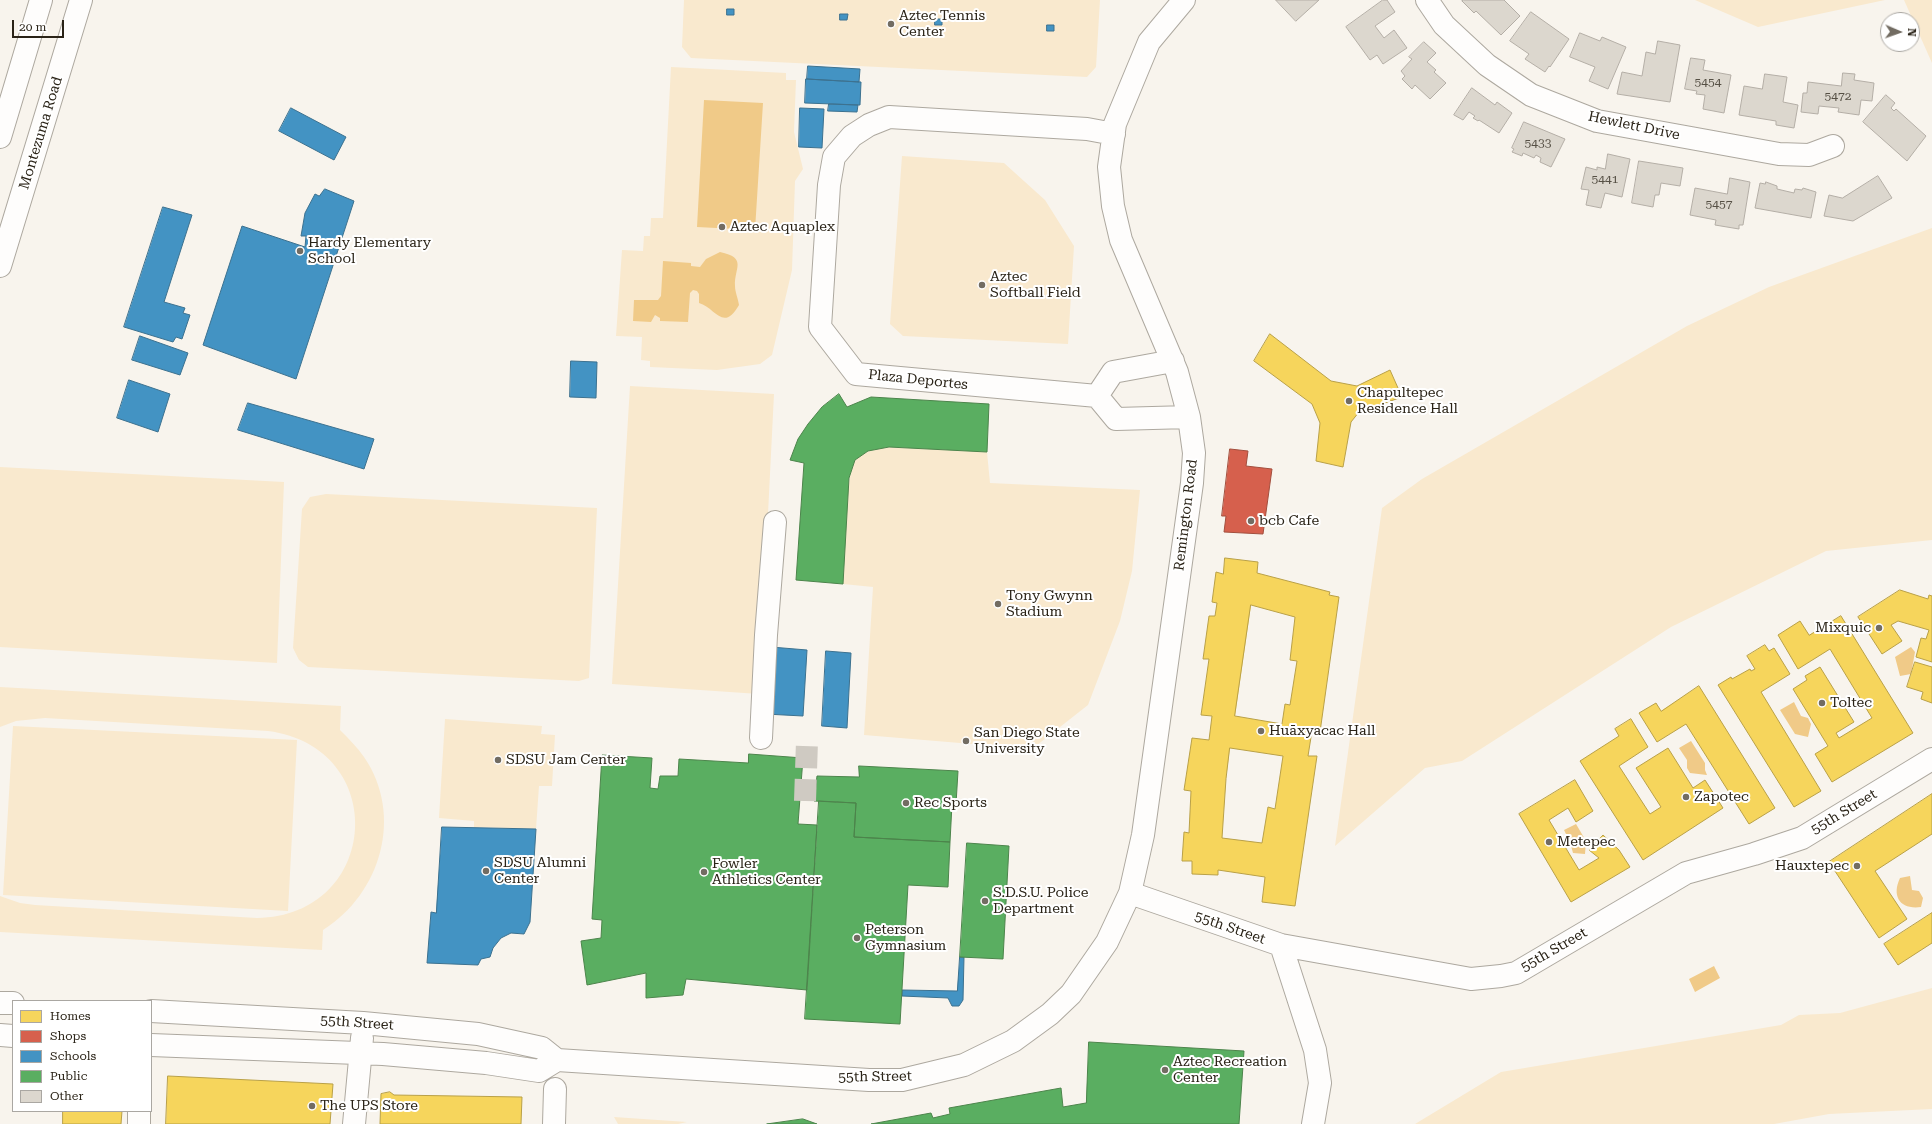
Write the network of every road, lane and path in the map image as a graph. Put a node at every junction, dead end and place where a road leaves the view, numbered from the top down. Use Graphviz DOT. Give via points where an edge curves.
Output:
graph roads {
  1 [pos="41,0"];
  2 [pos="81,0"];
  3 [pos="1184,0"];
  4 [pos="1427,0"];
  5 [pos="1114,134"];
  6 [pos="0,137"];
  7 [pos="1833,146"];
  8 [pos="5,234"];
  9 [pos="0,266"];
  10 [pos="1173,361"];
  11 [pos="1097,396"];
  12 [pos="1189,417"];
  13 [pos="775,522"];
  14 [pos="761,738"];
  15 [pos="1932,759"];
  16 [pos="1130,893"];
  17 [pos="1281,945"];
  18 [pos="0,1003"];
  19 [pos="12,1003"];
  20 [pos="152,1011"];
  21 [pos="363,1023"];
  22 [pos="0,1034"];
  23 [pos="12,1036"];
  24 [pos="152,1045"];
  25 [pos="360,1053"];
  26 [pos="557,1060"];
  27 [pos="556,1089"];
  28 [pos="139,1112"];
  29 [pos="139,1124"];
  30 [pos="354,1124"];
  31 [pos="554,1124"];
  32 [pos="1313,1124"];
  1 -- 6 [label="street"];
  2 -- 8 [label="street, Montezuma Road"];
  3 -- 5 [label="street, Remington Road" via="1149,42 1115,124"];
  4 -- 7 [label="street, Hewlett Drive" via="1444,25 1487,65 1531,95 1597,121 1779,154 1809,155"];
  5 -- 10 [label="street, Remington Road" via="1109,167 1113,206 1121,240"];
  5 -- 11 [label="street, Plaza Deportes" via="889,117 869,125 852,136 834,157 829,185 820,327 856,374"];
  8 -- 9 [label="street, Montezuma Road"];
  10 -- 11 [label="street" via="1113,372"];
  10 -- 12 [label="street, Remington Road"];
  11 -- 12 [label="street" via="1116,419"];
  12 -- 16 [label="street, Remington Road" via="1194,453 1192,483 1143,835"];
  13 -- 14 [label="street"];
  15 -- 17 [label="street, 55th Street" via="1802,838 1686,873 1516,973 1471,979"];
  16 -- 17 [label="street, 55th Street"];
  16 -- 26 [label="street, 55th Street" via="1106,942 1071,994 1050,1014 1013,1041 964,1065 902,1080 869,1080"];
  17 -- 32 [label="street" via="1315,1050 1320,1083"];
  18 -- 19 [label="street"];
  20 -- 21 [label="street, 55th Street"];
  21 -- 25 [label="street"];
  21 -- 26 [label="street, 55th Street" via="478,1034 542,1048"];
  22 -- 23 [label="street"];
  24 -- 25 [label="street, 55th Street"];
  25 -- 26 [label="street, 55th Street" via="486,1062 539,1071"];
  25 -- 30 [label="street"];
  27 -- 31 [label="street"];
  28 -- 29 [label="street"];
}
